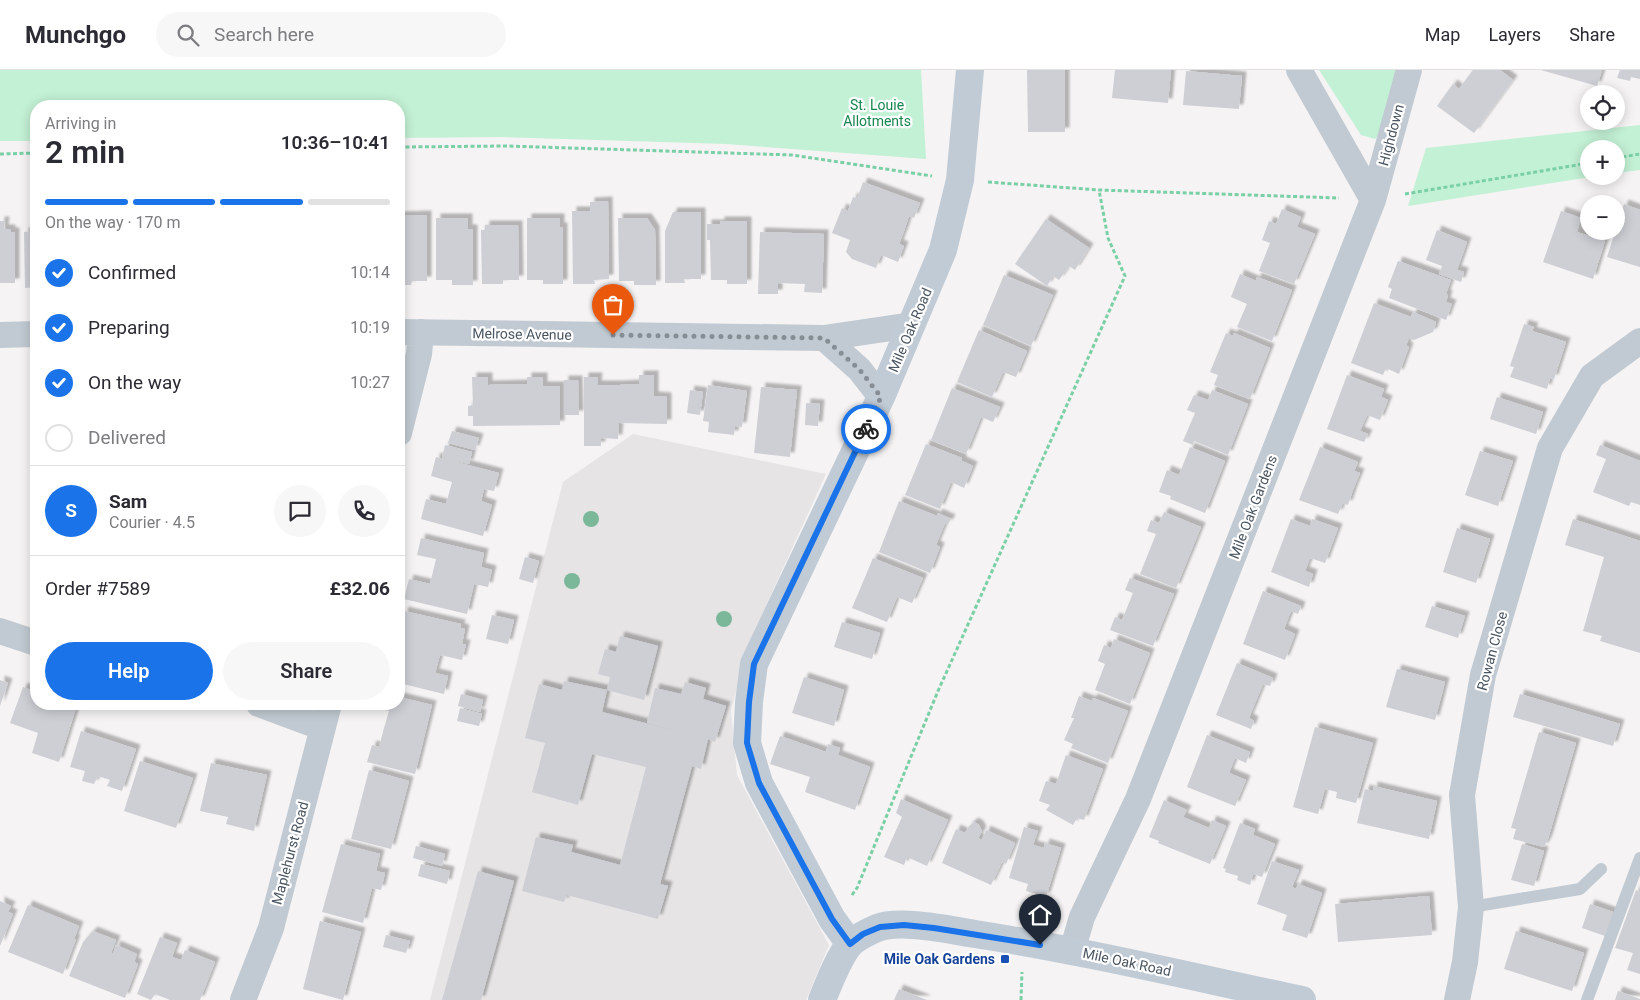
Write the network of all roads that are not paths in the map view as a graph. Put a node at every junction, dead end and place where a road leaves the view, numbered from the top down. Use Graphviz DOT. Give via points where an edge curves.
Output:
graph roads {
  1 [pos="970,70"];
  2 [pos="1299,70"];
  3 [pos="1409,70"];
  4 [pos="1373,200"];
  5 [pos="912,326"];
  6 [pos="410,332"];
  7 [pos="30,334"];
  8 [pos="0,335"];
  9 [pos="824,338"];
  10 [pos="1640,341"];
  11 [pos="881,397"];
  12 [pos="405,409"];
  13 [pos="0,631"];
  14 [pos="30,641"];
  15 [pos="275,710"];
  16 [pos="326,715"];
  17 [pos="1640,858"];
  18 [pos="1602,869"];
  19 [pos="1471,907"];
  20 [pos="850,944"];
  21 [pos="1072,951"];
  22 [pos="243,1000"];
  23 [pos="822,1000"];
  24 [pos="1302,1000"];
  25 [pos="1457,1000"];
  26 [pos="1587,1000"];
  1 -- 5 [label="street, Mile Oak Road" via="960,180 943,250"];
  2 -- 4 [label="street"];
  3 -- 4 [label="street, Highdown"];
  4 -- 21 [label="street, Mile Oak Gardens" via="1138,799 1082,917"];
  5 -- 9 [label="street, Melrose Avenue"];
  5 -- 11 [label="street, Mile Oak Road"];
  6 -- 9 [label="street, Melrose Avenue"];
  6 -- 12 [label="street" via="419,354"];
  7 -- 8 [label="street"];
  9 -- 11 [label="street" via="859,369"];
  10 -- 19 [label="street, Rowan Close" via="1592,376 1550,448 1483,675 1462,795"];
  11 -- 20 [label="street, Mile Oak Road" via="754,664 749,702 747,743 759,783 832,919"];
  13 -- 14 [label="street"];
  15 -- 16 [label="street" via="310,723"];
  16 -- 22 [label="street, Maplehurst Road" via="271,928"];
  17 -- 26 [label="lane"];
  18 -- 19 [label="lane" via="1580,889"];
  19 -- 25 [label="street, Rowan Close"];
  20 -- 21 [label="street, Mile Oak Road" via="880,927 904,925"];
  20 -- 23 [label="street"];
  21 -- 24 [label="street, Mile Oak Road"];
}
